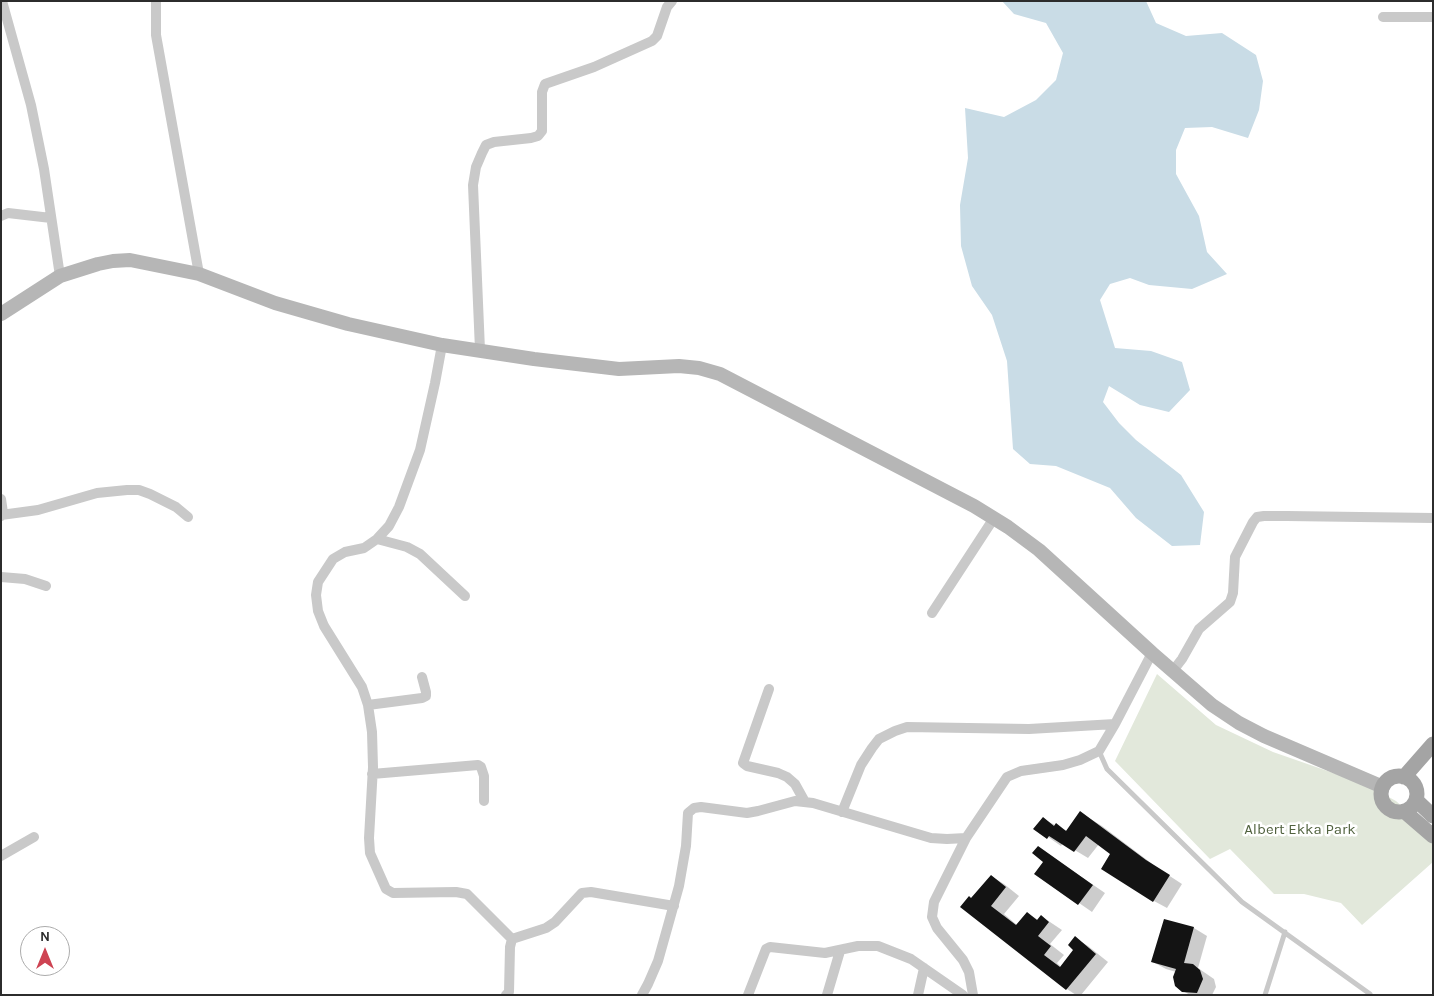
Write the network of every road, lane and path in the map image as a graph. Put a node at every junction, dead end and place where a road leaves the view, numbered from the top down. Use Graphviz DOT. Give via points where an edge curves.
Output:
graph roads {
  1 [pos="2,1"];
  2 [pos="156,1"];
  3 [pos="672,1"];
  4 [pos="1383,17"];
  5 [pos="1433,17"];
  6 [pos="1,216"];
  7 [pos="51,218"];
  8 [pos="199,274"];
  9 [pos="60,276"];
  10 [pos="1,314"];
  11 [pos="442,345"];
  12 [pos="480,350"];
  13 [pos="1,499"];
  14 [pos="1,516"];
  15 [pos="188,517"];
  16 [pos="994,518"];
  17 [pos="1433,518"];
  18 [pos="377,538"];
  19 [pos="1,577"];
  20 [pos="46,586"];
  21 [pos="465,596"];
  22 [pos="932,613"];
  23 [pos="1152,653"];
  24 [pos="1172,672"];
  25 [pos="422,677"];
  26 [pos="769,689"];
  27 [pos="368,705"];
  28 [pos="1115,724"];
  29 [pos="1433,744"];
  30 [pos="1098,751"];
  31 [pos="372,774"];
  32 [pos="1404,777"];
  33 [pos="1383,787"];
  34 [pos="1416,800"];
  35 [pos="484,801"];
  36 [pos="805,802"];
  37 [pos="842,812"];
  38 [pos="1404,812"];
  39 [pos="1432,814"];
  40 [pos="1433,836"];
  41 [pos="34,837"];
  42 [pos="966,838"];
  43 [pos="1,856"];
  44 [pos="674,906"];
  45 [pos="1285,932"];
  46 [pos="512,938"];
  47 [pos="840,951"];
  48 [pos="924,968"];
  49 [pos="752,994"];
  50 [pos="1370,994"];
  51 [pos="506,995"];
  52 [pos="642,995"];
  53 [pos="827,995"];
  54 [pos="918,995"];
  55 [pos="963,995"];
  56 [pos="973,995"];
  57 [pos="1265,995"];
  1 -- 7 [label="street" via="31,105"];
  2 -- 8 [label="street" via="156,35"];
  3 -- 12 [label="street" via="652,41 545,84 542,131 538,136 494,142 482,153 473,185"];
  4 -- 5 [label="street"];
  6 -- 7 [label="street" via="8,213"];
  7 -- 9 [label="street"];
  8 -- 9 [label="street" via="121,260"];
  8 -- 11 [label="street" via="275,303 348,324"];
  9 -- 10 [label="street"];
  11 -- 12 [label="street"];
  11 -- 18 [label="street" via="420,450 399,507 389,526"];
  12 -- 16 [label="street" via="619,369 679,366 720,374"];
  13 -- 14 [label="street"];
  14 -- 15 [label="street" via="38,510 97,493 139,490 176,507"];
  16 -- 22 [label="street"];
  16 -- 23 [label="street" via="1039,550"];
  17 -- 24 [label="street" via="1257,517 1235,557 1230,602 1199,629"];
  18 -- 21 [label="street" via="420,554"];
  18 -- 27 [label="street" via="364,548 345,552 334,559 318,582 316,595 324,626 362,686"];
  19 -- 20 [label="street" via="25,579"];
  23 -- 24 [label="street"];
  23 -- 28 [label="street"];
  24 -- 33 [label="street" via="1239,723"];
  25 -- 27 [label="street" via="426,696"];
  26 -- 36 [label="street" via="743,762 787,777 796,784"];
  27 -- 31 [label="street"];
  28 -- 30 [label="street"];
  28 -- 37 [label="street" via="1029,729 907,727 880,739 872,748 861,765"];
  29 -- 32 [label="main road"];
  30 -- 42 [label="street" via="1063,765 1021,771 1007,777"];
  30 -- 45 [label="lane" via="1107,769 1242,902"];
  31 -- 35 [label="street" via="478,765 484,776"];
  31 -- 46 [label="street" via="370,853 386,889 393,893 467,894"];
  32 -- 33 [label="main road" via="1389,780"];
  32 -- 34 [label="main road" via="1416,789"];
  33 -- 38 [label="main road" via="1384,804 1393,811"];
  34 -- 38 [label="main road"];
  34 -- 39 [label="main road"];
  36 -- 37 [label="street"];
  36 -- 44 [label="street" via="795,801 747,813 694,808 688,813 686,846"];
  37 -- 42 [label="street" via="931,838"];
  38 -- 40 [label="main road"];
  41 -- 43 [label="street"];
  42 -- 56 [label="street" via="934,902 932,917 963,960"];
  44 -- 46 [label="street" via="582,893 546,928"];
  44 -- 52 [label="street" via="658,961"];
  45 -- 50 [label="lane"];
  45 -- 57 [label="lane"];
  46 -- 51 [label="street" via="509,992"];
  47 -- 48 [label="street" via="858,946 878,946 911,959"];
  47 -- 49 [label="street" via="825,953 770,947 766,949"];
  47 -- 53 [label="street"];
  48 -- 54 [label="street"];
  48 -- 55 [label="street"];
}
